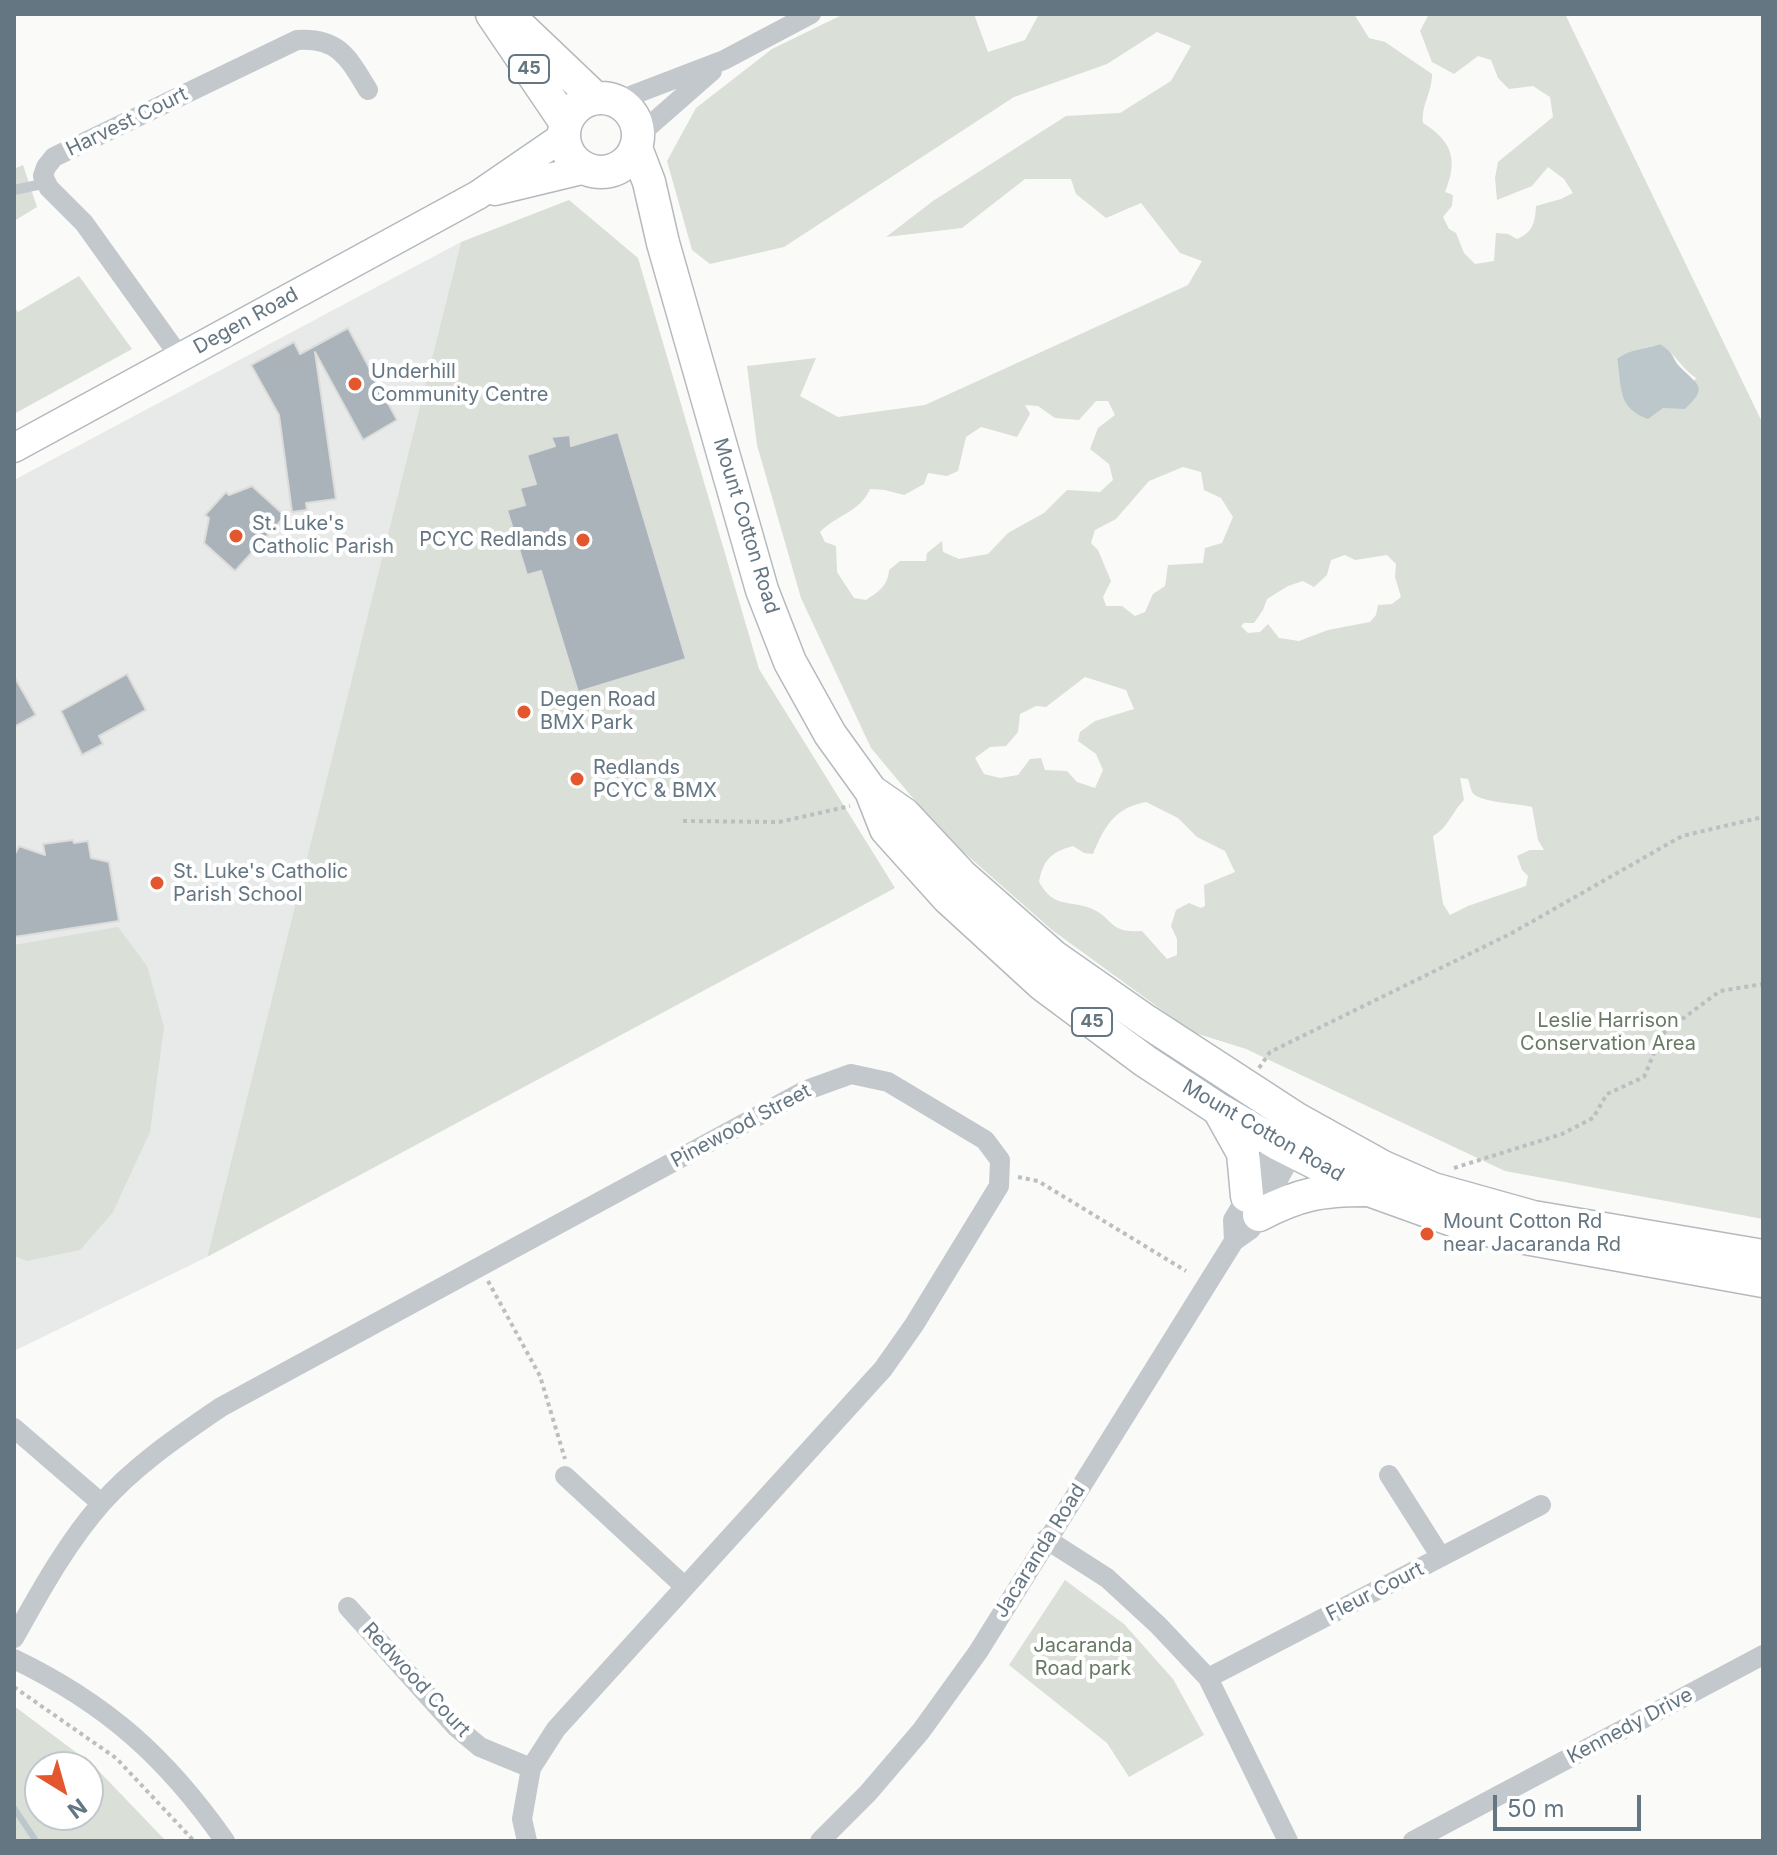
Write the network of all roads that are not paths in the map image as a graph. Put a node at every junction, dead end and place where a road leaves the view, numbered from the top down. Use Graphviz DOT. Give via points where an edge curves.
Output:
graph roads {
  1 [pos="492,14"];
  2 [pos="507,14"];
  3 [pos="811,14"];
  4 [pos="724,60"];
  5 [pos="368,90"];
  6 [pos="606,100"];
  7 [pos="565,129"];
  8 [pos="637,141"];
  9 [pos="595,170"];
  10 [pos="47,183"];
  11 [pos="14,190"];
  12 [pos="478,195"];
  13 [pos="663,243"];
  14 [pos="180,357"];
  15 [pos="14,448"];
  16 [pos="871,791"];
  17 [pos="1218,1109"];
  18 [pos="1294,1135"];
  19 [pos="1369,1190"];
  20 [pos="1253,1206"];
  21 [pos="1763,1256"];
  22 [pos="1763,1281"];
  23 [pos="14,1428"];
  24 [pos="1389,1475"];
  25 [pos="565,1476"];
  26 [pos="101,1503"];
  27 [pos="1541,1505"];
  28 [pos="1046,1539"];
  29 [pos="1441,1557"];
  30 [pos="684,1586"];
  31 [pos="348,1607"];
  32 [pos="14,1638"];
  33 [pos="1763,1655"];
  34 [pos="14,1659"];
  35 [pos="1208,1678"];
  36 [pos="531,1768"];
  37 [pos="225,1841"];
  38 [pos="527,1841"];
  39 [pos="820,1841"];
  40 [pos="1288,1841"];
  41 [pos="1413,1841"];
  1 -- 7 [label="main road, 45"];
  2 -- 6 [label="main road, 45"];
  3 -- 4 [label="street"];
  4 -- 6 [label="street"];
  4 -- 8 [label="street"];
  5 -- 10 [label="street, Harvest Court" via="334,46 316,39 297,40 54,157 43,176"];
  6 -- 7 [label="main road" via="577,107"];
  6 -- 8 [label="main road, 45" via="633,115"];
  7 -- 9 [label="main road, 45" via="570,156"];
  7 -- 12 [label="street, Degen Road"];
  8 -- 9 [label="main road" via="624,164"];
  8 -- 13 [label="main road, Mount Cotton Road / 45"];
  9 -- 12 [label="street, Degen Road"];
  9 -- 13 [label="main road, Mount Cotton Road / 45" via="632,195"];
  10 -- 11 [label="lane"];
  10 -- 14 [label="street" via="84,223"];
  12 -- 14 [label="street, Degen Road"];
  13 -- 16 [label="main road, Mount Cotton Road / 45" via="762,590 790,662 830,734"];
  14 -- 15 [label="street, Degen Road"];
  16 -- 17 [label="main road, Mount Cotton Road / 45" via="886,829 977,925 1053,993"];
  16 -- 18 [label="main road, Mount Cotton Road / 45" via="904,814 962,876 1053,956 1247,1086"];
  17 -- 18 [label="main road, Mount Cotton Road / 45"];
  17 -- 20 [label="main road" via="1243,1153"];
  18 -- 19 [label="main road, Mount Cotton Road / 45"];
  18 -- 20 [label="street, Jacaranda Road"];
  18 -- 21 [label="main road, Mount Cotton Road / 45" via="1433,1189 1533,1217"];
  19 -- 20 [label="main road" via="1328,1190"];
  19 -- 22 [label="main road, Mount Cotton Road / 45" via="1503,1234"];
  20 -- 28 [label="street, Jacaranda Road" via="1233,1220 1234,1241"];
  23 -- 26 [label="street"];
  24 -- 29 [label="street"];
  25 -- 30 [label="street"];
  26 -- 30 [label="street, Pinewood Street" via="157,1452 221,1407 804,1091 851,1074 888,1082 985,1140 1000,1160 999,1186 883,1369"];
  26 -- 32 [label="street, Pinewood Street" via="51,1573"];
  27 -- 29 [label="street, Fleur Court"];
  28 -- 35 [label="street" via="1107,1578"];
  28 -- 39 [label="street, Jacaranda Road" via="978,1652 921,1731"];
  29 -- 35 [label="street, Fleur Court"];
  30 -- 36 [label="street" via="556,1729"];
  31 -- 36 [label="street, Redwood Court" via="456,1727 480,1747"];
  33 -- 41 [label="street, Kennedy Drive"];
  34 -- 37 [label="street" via="109,1714 156,1755"];
  35 -- 40 [label="street"];
  36 -- 38 [label="street" via="522,1819"];
}
